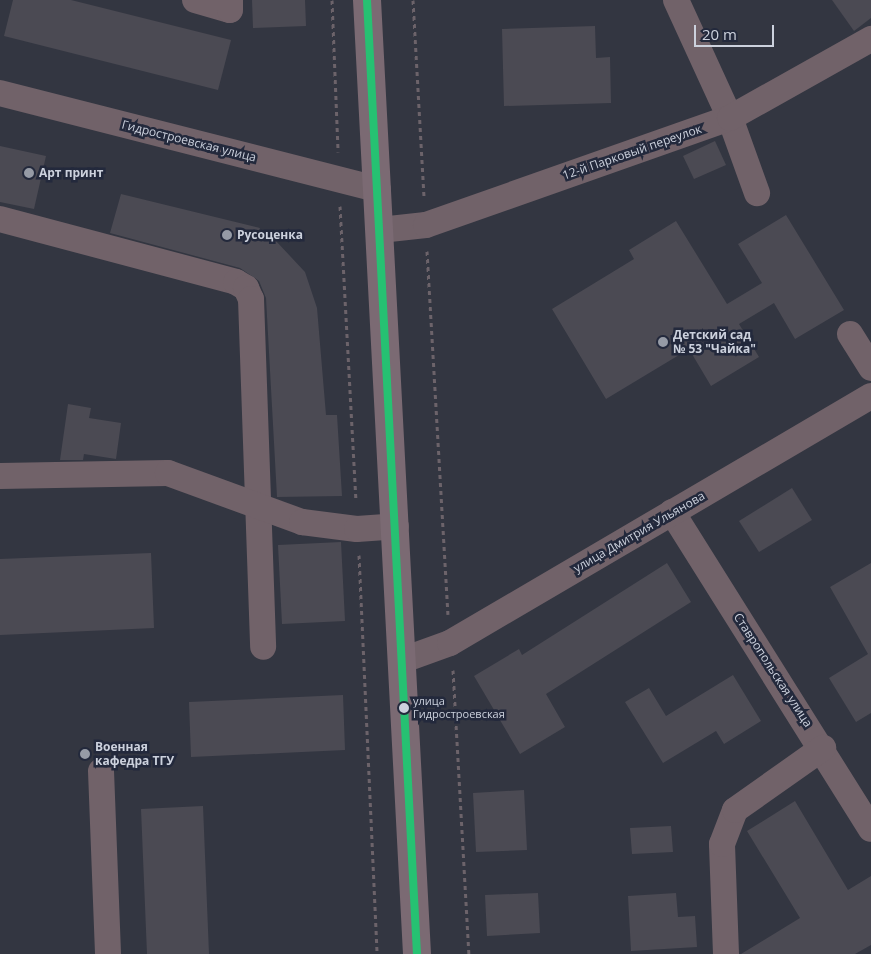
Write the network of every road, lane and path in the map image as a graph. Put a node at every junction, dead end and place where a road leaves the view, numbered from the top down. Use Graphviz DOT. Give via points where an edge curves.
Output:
graph roads {
  1 [pos="194,0"];
  2 [pos="230,0"];
  3 [pos="332,0"];
  4 [pos="367,0"];
  5 [pos="412,0"];
  6 [pos="676,0"];
  7 [pos="871,39"];
  8 [pos="0,93"];
  9 [pos="730,118"];
  10 [pos="339,178"];
  11 [pos="378,189"];
  12 [pos="757,193"];
  13 [pos="0,219"];
  14 [pos="426,225"];
  15 [pos="380,230"];
  16 [pos="850,334"];
  17 [pos="871,368"];
  18 [pos="871,396"];
  19 [pos="0,476"];
  20 [pos="258,504"];
  21 [pos="672,512"];
  22 [pos="396,526"];
  23 [pos="358,529"];
  24 [pos="450,643"];
  25 [pos="263,647"];
  26 [pos="403,660"];
  27 [pos="823,748"];
  28 [pos="101,771"];
  29 [pos="871,829"];
  30 [pos="108,954"];
  31 [pos="377,954"];
  32 [pos="418,954"];
  33 [pos="469,954"];
  34 [pos="726,954"];
  1 -- 2 [label="street" via="230,10"];
  3 -- 10 [label="path"];
  4 -- 11 [label="main road"];
  5 -- 14 [label="path"];
  6 -- 9 [label="street"];
  7 -- 9 [label="street, 12-й Парковый переулок"];
  8 -- 10 [label="street, Гидростроевская улица"];
  9 -- 12 [label="street"];
  9 -- 14 [label="street, 12-й Парковый переулок"];
  10 -- 11 [label="street, Гидростроевская улица"];
  10 -- 23 [label="path"];
  11 -- 15 [label="main road"];
  13 -- 20 [label="street" via="236,282 246,288 251,300"];
  14 -- 15 [label="street, 12-й Парковый переулок"];
  14 -- 24 [label="path"];
  15 -- 22 [label="main road"];
  16 -- 17 [label="street"];
  18 -- 21 [label="street, улица Дмитрия Ульянова"];
  19 -- 20 [label="street" via="168,473"];
  20 -- 23 [label="street" via="302,522"];
  20 -- 25 [label="street"];
  21 -- 24 [label="street, улица Дмитрия Ульянова"];
  21 -- 27 [label="street, Ставропольская улица"];
  22 -- 23 [label="street"];
  22 -- 26 [label="main road"];
  23 -- 31 [label="path"];
  24 -- 26 [label="street, улица Дмитрия Ульянова"];
  24 -- 33 [label="path"];
  26 -- 32 [label="main road"];
  27 -- 29 [label="street, Ставропольская улица"];
  27 -- 34 [label="street" via="735,810 722,844"];
  28 -- 30 [label="street"];
}
